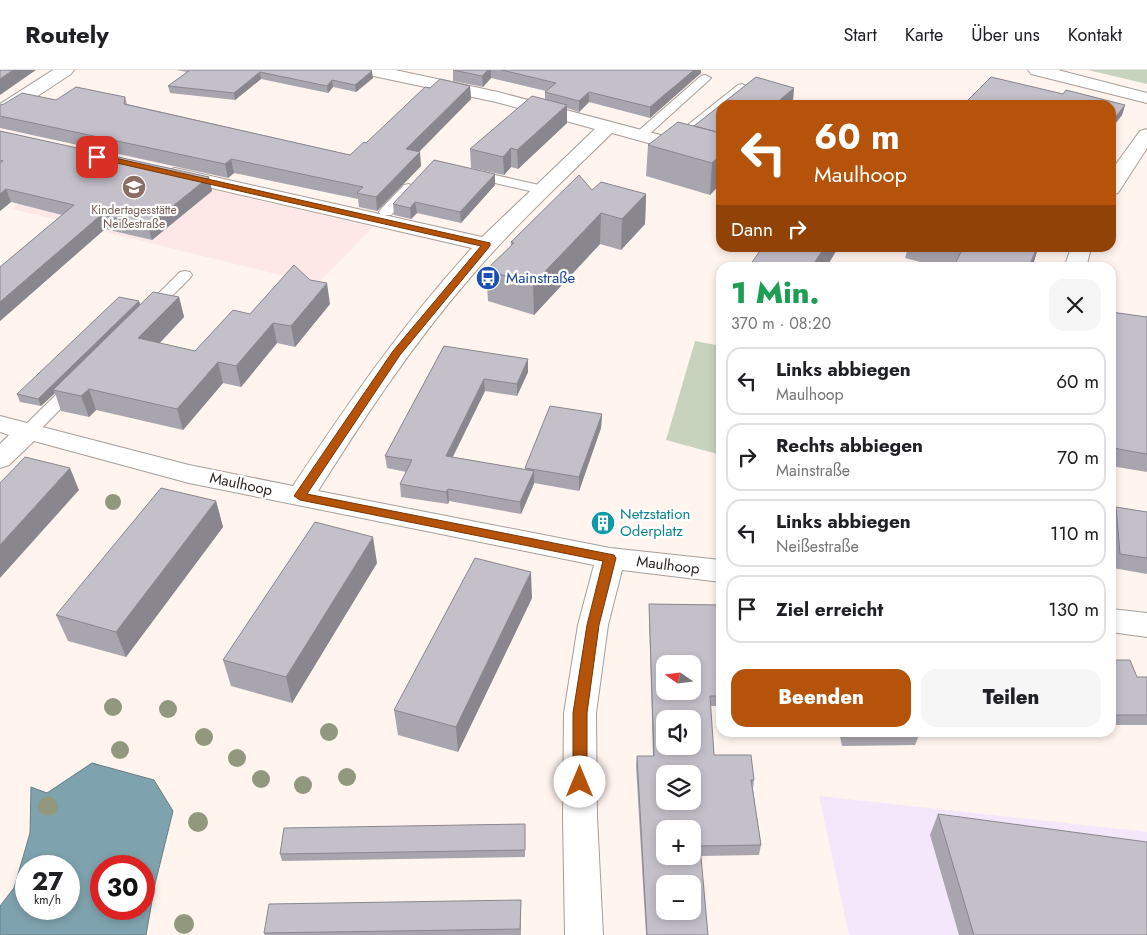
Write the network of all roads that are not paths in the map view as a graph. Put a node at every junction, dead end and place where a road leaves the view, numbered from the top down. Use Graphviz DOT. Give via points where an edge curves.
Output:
graph roads {
  1 [pos="65,70"];
  2 [pos="370,70"];
  3 [pos="1037,70"];
  4 [pos="705,78"];
  5 [pos="742,87"];
  6 [pos="1147,98"];
  7 [pos="726,100"];
  8 [pos="716,108"];
  9 [pos="0,112"];
  10 [pos="609,126"];
  11 [pos="641,134"];
  12 [pos="1147,135"];
  13 [pos="673,144"];
  14 [pos="716,156"];
  15 [pos="156,170"];
  16 [pos="459,171"];
  17 [pos="418,178"];
  18 [pos="1116,180"];
  19 [pos="543,190"];
  20 [pos="386,212"];
  21 [pos="487,244"];
  22 [pos="185,275"];
  23 [pos="137,323"];
  24 [pos="82,377"];
  25 [pos="0,424"];
  26 [pos="28,432"];
  27 [pos="0,459"];
  28 [pos="300,496"];
  29 [pos="610,558"];
  30 [pos="716,570"];
  31 [pos="1116,621"];
  32 [pos="1147,625"];
  33 [pos="584,935"];
  1 -- 9 [label="street"];
  2 -- 10 [label="street" via="498,97"];
  3 -- 6 [label="street"];
  4 -- 11 [label="lane"];
  5 -- 7 [label="lane"];
  8 -- 13 [label="lane"];
  10 -- 11 [label="street"];
  10 -- 19 [label="street"];
  11 -- 13 [label="street"];
  12 -- 18 [label="street"];
  13 -- 14 [label="street"];
  15 -- 21 [label="street"];
  16 -- 19 [label="lane"];
  17 -- 20 [label="lane"];
  19 -- 21 [label="street"];
  21 -- 28 [label="street" via="397,353"];
  22 -- 23 [label="lane"];
  24 -- 26 [label="lane"];
  25 -- 26 [label="street, Maulhoop"];
  26 -- 27 [label="street"];
  26 -- 28 [label="street, Maulhoop" via="189,474"];
  28 -- 29 [label="street, Maulhoop"];
  29 -- 30 [label="street, Maulhoop"];
  29 -- 33 [label="street" via="593,625 580,713"];
  31 -- 32 [label="street"];
}
